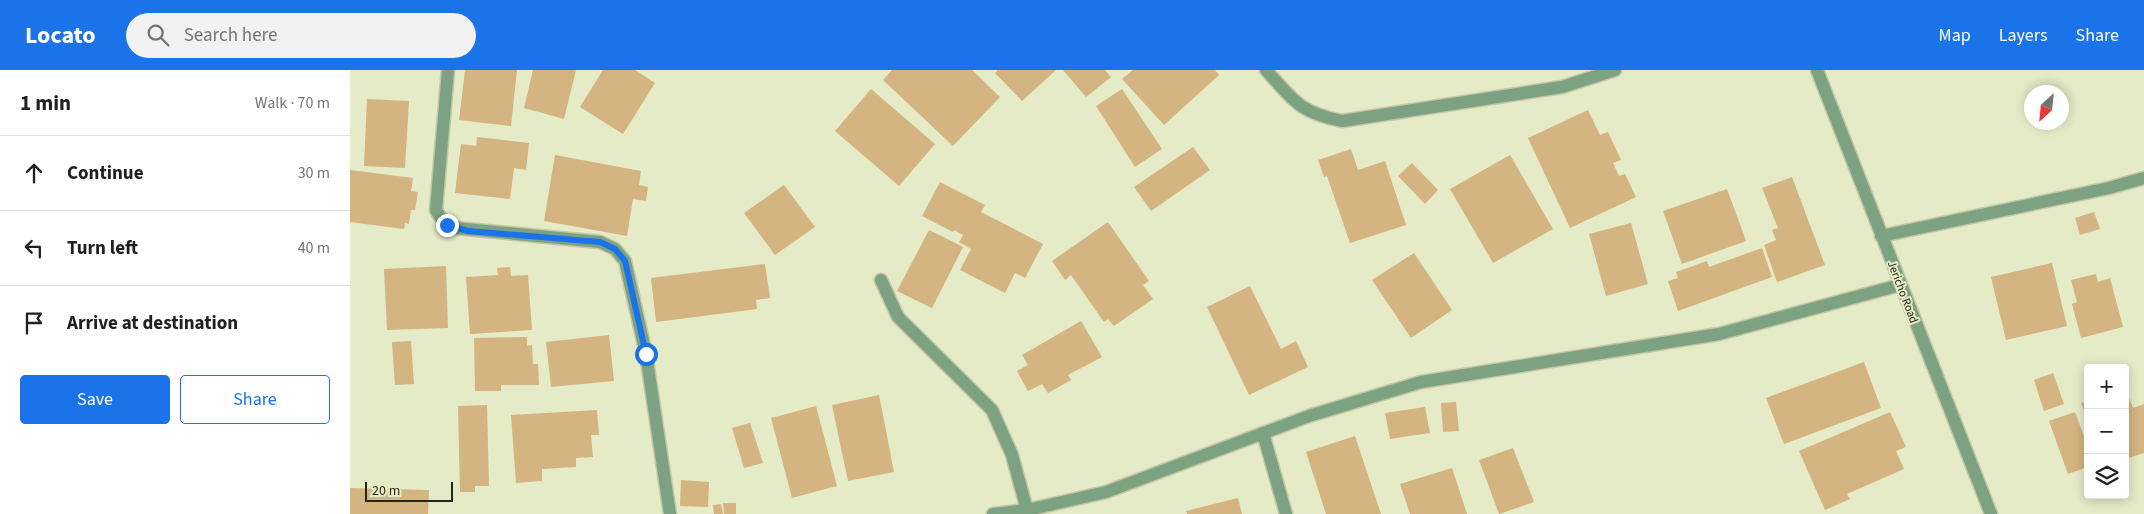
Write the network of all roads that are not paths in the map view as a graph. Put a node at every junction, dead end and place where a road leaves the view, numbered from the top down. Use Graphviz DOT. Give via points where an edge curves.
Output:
graph roads {
  1 [pos="448,70"];
  2 [pos="1266,70"];
  3 [pos="1615,70"];
  4 [pos="1817,70"];
  5 [pos="2144,178"];
  6 [pos="1881,236"];
  7 [pos="881,280"];
  8 [pos="1900,285"];
  9 [pos="1263,433"];
  10 [pos="1027,510"];
  11 [pos="670,514"];
  12 [pos="993,514"];
  13 [pos="1286,514"];
  14 [pos="1991,514"];
  1 -- 11 [label="street" via="436,210 441,220 455,228 600,242 615,249 625,261 646,354"];
  2 -- 3 [label="street" via="1298,106 1319,116 1342,121 1562,87"];
  4 -- 6 [label="street, Jericho Road"];
  5 -- 6 [label="street"];
  6 -- 8 [label="street, Jericho Road"];
  7 -- 10 [label="street" via="898,317 992,410 1012,455"];
  8 -- 9 [label="street" via="1720,334 1421,382"];
  8 -- 14 [label="street, Jericho Road"];
  9 -- 10 [label="street" via="1106,492"];
  9 -- 13 [label="street"];
  10 -- 12 [label="street"];
}
